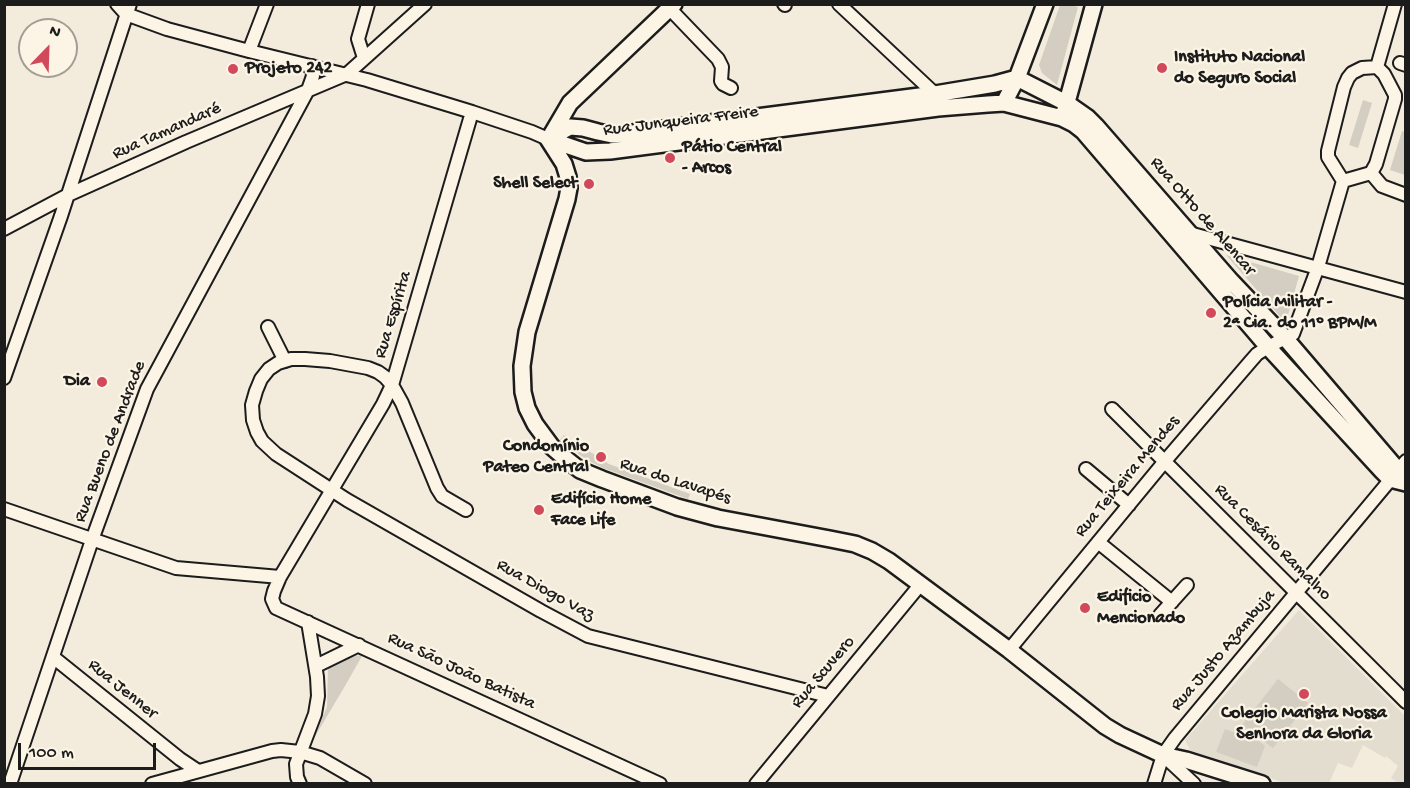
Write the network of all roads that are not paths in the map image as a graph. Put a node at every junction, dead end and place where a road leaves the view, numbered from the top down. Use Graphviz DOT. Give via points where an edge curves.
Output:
graph roads {
  1 [pos="117,4"];
  2 [pos="267,4"];
  3 [pos="368,4"];
  4 [pos="425,4"];
  5 [pos="839,4"];
  6 [pos="1045,4"];
  7 [pos="1094,4"];
  8 [pos="1395,4"];
  9 [pos="672,7"];
  10 [pos="128,9"];
  11 [pos="150,23"];
  12 [pos="120,34"];
  13 [pos="249,51"];
  14 [pos="362,60"];
  15 [pos="312,66"];
  16 [pos="1377,67"];
  17 [pos="347,74"];
  18 [pos="1017,78"];
  19 [pos="367,80"];
  20 [pos="730,88"];
  21 [pos="308,90"];
  22 [pos="935,93"];
  23 [pos="1004,104"];
  24 [pos="1065,111"];
  25 [pos="472,112"];
  26 [pos="730,128"];
  27 [pos="548,139"];
  28 [pos="1371,172"];
  29 [pos="1343,181"];
  30 [pos="68,195"];
  31 [pos="1406,195"];
  32 [pos="4,229"];
  33 [pos="1189,232"];
  34 [pos="1318,267"];
  35 [pos="1406,291"];
  36 [pos="268,327"];
  37 [pos="1286,339"];
  38 [pos="1268,347"];
  39 [pos="285,361"];
  40 [pos="4,378"];
  41 [pos="392,385"];
  42 [pos="1112,409"];
  43 [pos="1165,461"];
  44 [pos="1086,469"];
  45 [pos="1401,475"];
  46 [pos="332,490"];
  47 [pos="1129,505"];
  48 [pos="4,509"];
  49 [pos="466,510"];
  50 [pos="92,540"];
  51 [pos="1098,542"];
  52 [pos="280,577"];
  53 [pos="920,585"];
  54 [pos="1186,585"];
  55 [pos="1296,593"];
  56 [pos="1172,602"];
  57 [pos="1160,615"];
  58 [pos="308,622"];
  59 [pos="359,645"];
  60 [pos="1008,650"];
  61 [pos="53,657"];
  62 [pos="316,666"];
  63 [pos="828,696"];
  64 [pos="1406,702"];
  65 [pos="300,752"];
  66 [pos="1163,755"];
  67 [pos="180,759"];
  68 [pos="198,771"];
  69 [pos="176,777"];
  70 [pos="762,781"];
  71 [pos="10,783"];
  72 [pos="152,783"];
  73 [pos="300,783"];
  74 [pos="365,783"];
  75 [pos="660,783"];
  76 [pos="1154,783"];
  77 [pos="1194,783"];
  78 [pos="1262,783"];
  1 -- 10 [label="street"];
  2 -- 13 [label="street"];
  3 -- 14 [label="street" via="358,39"];
  4 -- 14 [label="street"];
  5 -- 22 [label="street"];
  6 -- 18 [label="main road"];
  7 -- 24 [label="main road"];
  8 -- 16 [label="street"];
  9 -- 20 [label="street" via="718,59 721,81"];
  9 -- 27 [label="main road" via="570,103"];
  10 -- 11 [label="street"];
  10 -- 12 [label="street"];
  11 -- 12 [label="street" via="136,24"];
  11 -- 13 [label="street"];
  12 -- 30 [label="street"];
  13 -- 15 [label="street"];
  14 -- 17 [label="street"];
  14 -- 19 [label="street"];
  15 -- 17 [label="street"];
  15 -- 21 [label="street, Rua Bueno de Andrade"];
  16 -- 28 [label="street" via="1390,82 1395,99"];
  16 -- 29 [label="street" via="1353,73 1344,87 1328,151"];
  17 -- 19 [label="street"];
  17 -- 21 [label="street, Rua Tamandaré"];
  18 -- 22 [label="main road, Rua Junqueira Freire"];
  18 -- 23 [label="main road"];
  18 -- 24 [label="main road"];
  19 -- 25 [label="street"];
  21 -- 30 [label="street, Rua Tamandaré"];
  21 -- 50 [label="street, Rua Bueno de Andrade" via="147,389"];
  22 -- 26 [label="main road, Rua Junqueira Freire"];
  23 -- 24 [label="main road, Rua Junqueira Freire"];
  23 -- 26 [label="main road, Rua Junqueira Freire"];
  24 -- 33 [label="main road, Rua Otto de Alencar" via="1080,112 1096,126"];
  24 -- 38 [label="main road, Rua Otto de Alencar"];
  25 -- 27 [label="street"];
  25 -- 41 [label="street, Rua Espírita"];
  26 -- 27 [label="main road, Rua Junqueira Freire" via="612,135 570,127"];
  26 -- 27 [label="main road, Rua Junqueira Freire" via="618,150 586,152"];
  27 -- 53 [label="main road, Rua do Lavapés" via="564,164 569,188 527,332 522,366 527,408 552,447 580,470 677,507 855,544 880,556"];
  28 -- 29 [label="street"];
  28 -- 31 [label="street" via="1382,186"];
  29 -- 34 [label="street"];
  30 -- 32 [label="street, Rua Tamandaré"];
  30 -- 40 [label="street"];
  33 -- 34 [label="street"];
  33 -- 37 [label="main road, Rua Otto de Alencar"];
  34 -- 35 [label="street"];
  34 -- 37 [label="street" via="1295,331"];
  36 -- 39 [label="street"];
  37 -- 38 [label="street, Rua Teixeira Mendes"];
  37 -- 45 [label="main road, Rua Otto de Alencar"];
  38 -- 43 [label="street, Rua Teixeira Mendes" via="1257,354"];
  38 -- 45 [label="main road, Rua Otto de Alencar"];
  39 -- 41 [label="street" via="305,358 368,368"];
  39 -- 46 [label="street" via="269,369 261,379 252,405 257,432 276,454"];
  41 -- 46 [label="street"];
  41 -- 49 [label="street, Rua Espírita" via="437,488"];
  42 -- 43 [label="street, Rua Cesário Ramalho"];
  43 -- 47 [label="street, Rua Teixeira Mendes"];
  43 -- 55 [label="street, Rua Cesário Ramalho"];
  44 -- 47 [label="street"];
  45 -- 55 [label="street, Rua Justo Azambuja"];
  46 -- 52 [label="street"];
  46 -- 63 [label="street, Rua Diogo Vaz" via="588,636"];
  47 -- 51 [label="street, Rua Teixeira Mendes"];
  48 -- 50 [label="street"];
  50 -- 52 [label="street" via="176,568"];
  50 -- 61 [label="street, Rua Bueno de Andrade"];
  51 -- 56 [label="street"];
  51 -- 60 [label="street, Rua Teixeira Mendes"];
  52 -- 58 [label="street, Rua São João Batista" via="272,599 276,608"];
  53 -- 60 [label="main road, Rua do Lavapés"];
  53 -- 63 [label="street, Rua Scuvero"];
  54 -- 56 [label="street"];
  55 -- 64 [label="street, Rua Cesário Ramalho"];
  55 -- 66 [label="street, Rua Justo Azambuja"];
  56 -- 57 [label="street"];
  58 -- 59 [label="street, Rua São João Batista"];
  58 -- 62 [label="street"];
  59 -- 62 [label="street"];
  59 -- 75 [label="street, Rua São João Batista"];
  60 -- 66 [label="main road, Rua do Lavapés" via="1105,726"];
  61 -- 67 [label="street, Rua Jenner"];
  61 -- 71 [label="street, Rua Bueno de Andrade"];
  62 -- 65 [label="street" via="317,705"];
  63 -- 70 [label="street, Rua Scuvero"];
  65 -- 68 [label="street" via="272,751"];
  65 -- 73 [label="street" via="296,770"];
  65 -- 74 [label="street" via="327,761"];
  66 -- 76 [label="street, Rua Justo Azambuja"];
  66 -- 77 [label="street"];
  66 -- 78 [label="main road, Rua do Lavapés"];
  67 -- 68 [label="street, Rua Jenner"];
  67 -- 69 [label="street"];
  68 -- 69 [label="street"];
  69 -- 72 [label="street"];
}
